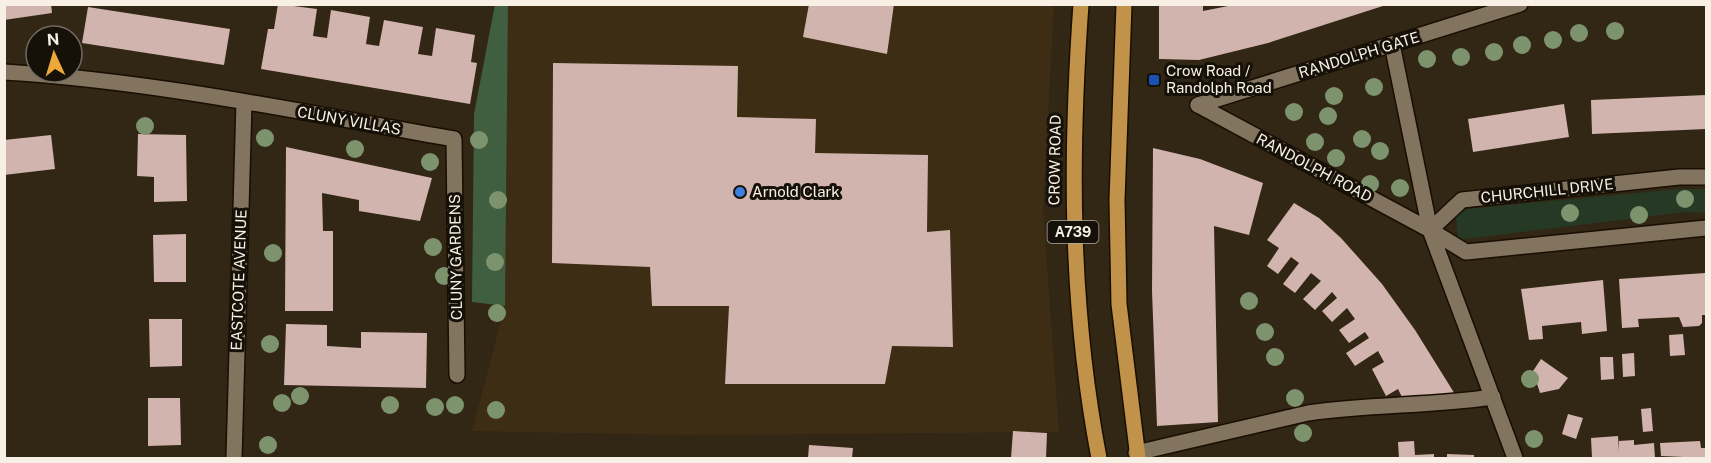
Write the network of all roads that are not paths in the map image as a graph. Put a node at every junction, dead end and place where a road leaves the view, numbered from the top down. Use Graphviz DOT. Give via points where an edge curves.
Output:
graph roads {
  1 [pos="1081,4"];
  2 [pos="1124,4"];
  3 [pos="1520,4"];
  4 [pos="1392,44"];
  5 [pos="4,72"];
  6 [pos="244,102"];
  7 [pos="1198,105"];
  8 [pos="454,139"];
  9 [pos="1707,177"];
  10 [pos="1707,228"];
  11 [pos="1430,230"];
  12 [pos="457,375"];
  13 [pos="1493,397"];
  14 [pos="1137,456"];
  15 [pos="234,459"];
  16 [pos="1099,459"];
  17 [pos="1515,459"];
  1 -- 16 [label="main road, CROW ROAD / A739" via="1075,84 1073,241 1089,406"];
  2 -- 14 [label="main road, A739" via="1117,200 1119,304"];
  3 -- 4 [label="street, RANDOLPH GATE"];
  4 -- 7 [label="street, RANDOLPH GATE"];
  4 -- 11 [label="street"];
  5 -- 6 [label="street, CLUNY VILLAS"];
  6 -- 8 [label="street, CLUNY VILLAS"];
  6 -- 15 [label="street, EASTCOTE AVENUE"];
  7 -- 11 [label="street, RANDOLPH ROAD"];
  8 -- 12 [label="street, CLUNY GARDENS"];
  9 -- 11 [label="street, CHURCHILL DRIVE" via="1462,200"];
  10 -- 11 [label="street" via="1466,252"];
  11 -- 13 [label="street"];
  13 -- 14 [label="street" via="1308,413"];
  13 -- 17 [label="street"];
}
